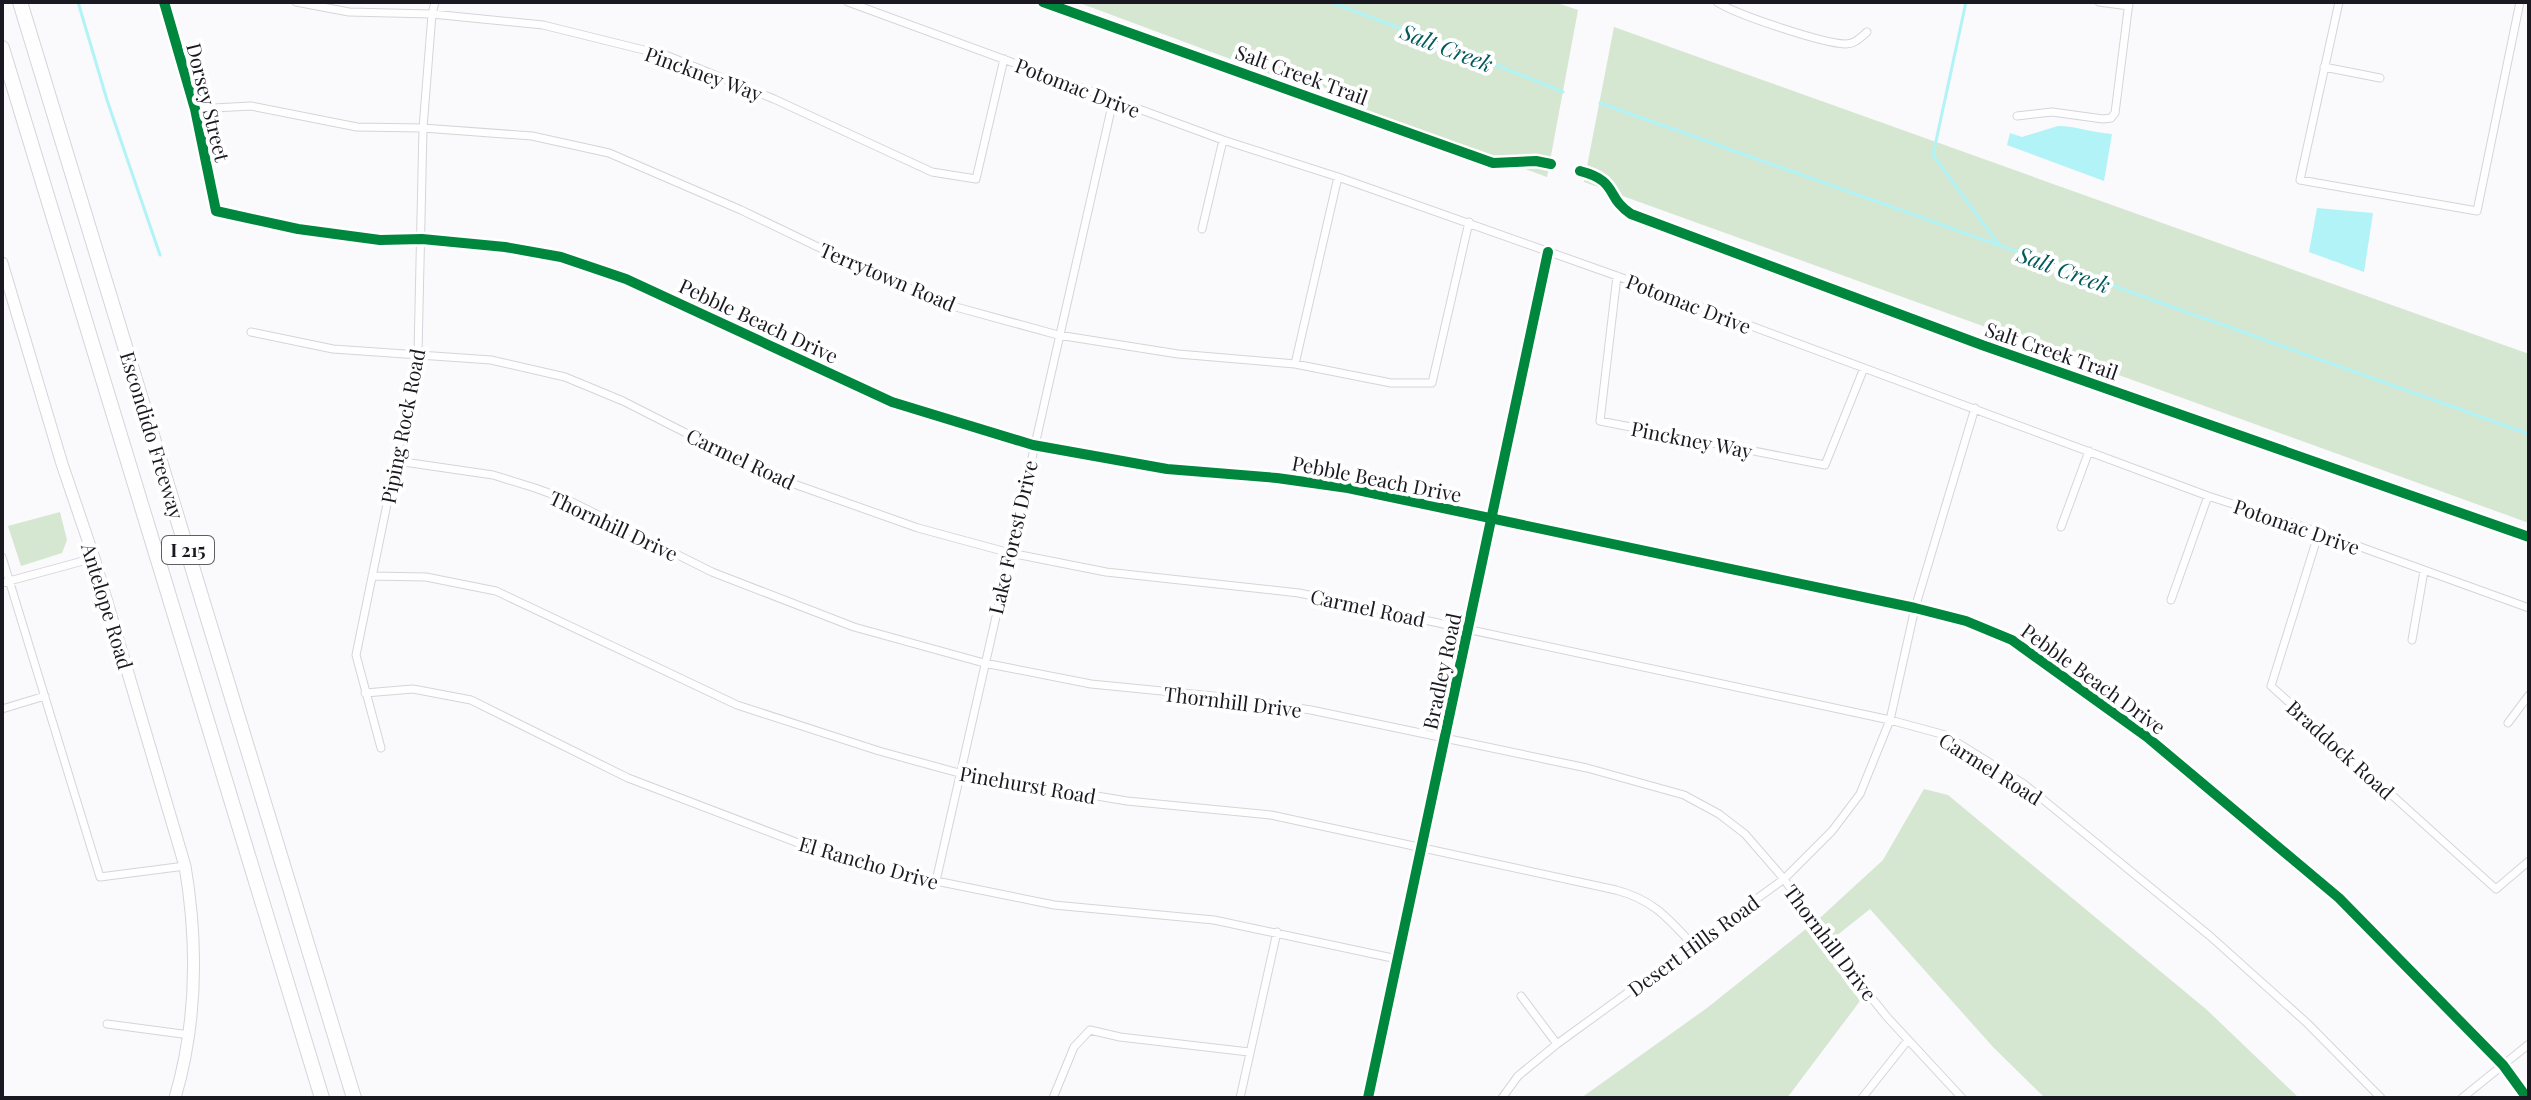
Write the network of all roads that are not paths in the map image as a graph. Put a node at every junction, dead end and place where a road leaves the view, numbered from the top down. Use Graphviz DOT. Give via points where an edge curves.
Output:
graph roads {
  1 [pos="20,2"];
  2 [pos="164,2"];
  3 [pos="296,2"];
  4 [pos="435,2"];
  5 [pos="848,2"];
  6 [pos="1717,2"];
  7 [pos="2099,2"];
  8 [pos="2339,2"];
  9 [pos="2520,2"];
  10 [pos="2129,4"];
  11 [pos="432,14"];
  12 [pos="1867,32"];
  13 [pos="2,48"];
  14 [pos="1004,59"];
  15 [pos="2324,67"];
  16 [pos="2380,78"];
  17 [pos="1113,101"];
  18 [pos="195,109"];
  19 [pos="2017,116"];
  20 [pos="423,128"];
  21 [pos="1223,140"];
  22 [pos="1338,177"];
  23 [pos="216,211"];
  24 [pos="1469,222"];
  25 [pos="1202,229"];
  26 [pos="422,239"];
  27 [pos="1548,252"];
  28 [pos="2,263"];
  29 [pos="1617,276"];
  30 [pos="7,297"];
  31 [pos="251,332"];
  32 [pos="1058,335"];
  33 [pos="418,353"];
  34 [pos="1295,364"];
  35 [pos="1864,368"];
  36 [pos="1975,408"];
  37 [pos="1033,445"];
  38 [pos="2089,451"];
  39 [pos="397,461"];
  40 [pos="2208,496"];
  41 [pos="1493,519"];
  42 [pos="2061,527"];
  43 [pos="2319,532"];
  44 [pos="1010,553"];
  45 [pos="2,557"];
  46 [pos="94,558"];
  47 [pos="2424,571"];
  48 [pos="372,576"];
  49 [pos="6,582"];
  50 [pos="2171,600"];
  51 [pos="1915,608"];
  52 [pos="2529,608"];
  53 [pos="1469,629"];
  54 [pos="2412,640"];
  55 [pos="984,663"];
  56 [pos="365,693"];
  57 [pos="2529,695"];
  58 [pos="45,696"];
  59 [pos="2,709"];
  60 [pos="1890,720"];
  61 [pos="2508,723"];
  62 [pos="1445,739"];
  63 [pos="381,748"];
  64 [pos="959,773"];
  65 [pos="1421,849"];
  66 [pos="2529,861"];
  67 [pos="185,866"];
  68 [pos="1784,879"];
  69 [pos="936,881"];
  70 [pos="1277,932"];
  71 [pos="1692,944"];
  72 [pos="1397,959"];
  73 [pos="1521,996"];
  74 [pos="107,1024"];
  75 [pos="190,1035"];
  76 [pos="1908,1040"];
  77 [pos="1557,1044"];
  78 [pos="2529,1044"];
  79 [pos="1249,1052"];
  80 [pos="2503,1065"];
  81 [pos="175,1098"];
  82 [pos="322,1098"];
  83 [pos="354,1098"];
  84 [pos="1053,1098"];
  85 [pos="1240,1098"];
  86 [pos="1368,1098"];
  87 [pos="1502,1098"];
  88 [pos="1862,1098"];
  89 [pos="1962,1098"];
  90 [pos="2381,1098"];
  91 [pos="2462,1098"];
  92 [pos="2527,1098"];
  1 -- 83 [label="highway, Escondido Freeway / I 215"];
  2 -- 18 [label="street, Dorsey Street"];
  3 -- 11 [label="street, Pinckney Way" via="349,12"];
  4 -- 11 [label="street, Piping Rock Road"];
  5 -- 14 [label="street, Potomac Drive"];
  6 -- 12 [label="street" via="1845,44"];
  7 -- 10 [label="street"];
  8 -- 15 [label="street"];
  9 -- 15 [label="street" via="2477,211 2300,180"];
  10 -- 19 [label="street" via="2111,118 2052,112"];
  11 -- 14 [label="street, Pinckney Way" via="543,25 668,56 932,172 976,179"];
  11 -- 20 [label="street, Piping Rock Road"];
  13 -- 82 [label="highway, Escondido Freeway / I 215"];
  14 -- 17 [label="street, Potomac Drive"];
  15 -- 16 [label="street"];
  17 -- 21 [label="street, Potomac Drive"];
  17 -- 32 [label="street, Lake Forest Drive"];
  18 -- 20 [label="street, Terrytown Road" via="251,106 357,127"];
  18 -- 23 [label="street, Dorsey Street"];
  20 -- 26 [label="street, Piping Rock Road"];
  20 -- 32 [label="street, Terrytown Road" via="532,136 609,153 872,273 942,301"];
  21 -- 22 [label="street, Potomac Drive"];
  21 -- 25 [label="street"];
  22 -- 24 [label="street, Potomac Drive"];
  22 -- 34 [label="street"];
  23 -- 26 [label="street, Pebble Beach Drive" via="298,229 380,240"];
  24 -- 27 [label="street, Potomac Drive"];
  24 -- 34 [label="street, Terrytown Road" via="1432,383 1391,383"];
  26 -- 33 [label="street, Piping Rock Road"];
  26 -- 37 [label="street, Pebble Beach Drive" via="561,257 600,270 892,402"];
  27 -- 29 [label="street, Potomac Drive"];
  27 -- 41 [label="street, Bradley Road"];
  28 -- 30 [label="street, Antelope Road"];
  29 -- 35 [label="street, Potomac Drive"];
  29 -- 35 [label="street, Pinckney Way" via="1600,421 1825,465"];
  30 -- 46 [label="street, Antelope Road"];
  31 -- 33 [label="street, Carmel Road" via="333,349"];
  32 -- 34 [label="street, Terrytown Road" via="1178,354"];
  32 -- 37 [label="street, Lake Forest Drive"];
  33 -- 39 [label="street, Piping Rock Road"];
  33 -- 44 [label="street, Carmel Road" via="491,360 565,377 794,484 918,528"];
  35 -- 36 [label="street, Potomac Drive"];
  36 -- 38 [label="street, Potomac Drive"];
  36 -- 51 [label="street, Desert Hills Road"];
  37 -- 41 [label="street, Pebble Beach Drive" via="1167,469 1348,488"];
  37 -- 44 [label="street, Lake Forest Drive"];
  38 -- 40 [label="street, Potomac Drive"];
  38 -- 42 [label="street"];
  39 -- 48 [label="street, Piping Rock Road"];
  39 -- 55 [label="street, Thornhill Drive" via="493,475 535,488 712,572 854,627"];
  40 -- 43 [label="street, Potomac Drive"];
  40 -- 50 [label="street"];
  41 -- 51 [label="street, Pebble Beach Drive"];
  41 -- 53 [label="street, Bradley Road"];
  43 -- 47 [label="street, Potomac Drive"];
  43 -- 66 [label="street, Braddock Road" via="2271,686 2496,889"];
  44 -- 53 [label="street, Carmel Road" via="1106,572 1299,593"];
  44 -- 55 [label="street, Lake Forest Drive"];
  45 -- 49 [label="street"];
  46 -- 49 [label="street"];
  46 -- 67 [label="street, Antelope Road"];
  47 -- 52 [label="street, Potomac Drive"];
  47 -- 54 [label="street"];
  48 -- 56 [label="street, Piping Rock Road" via="356,655"];
  48 -- 64 [label="street, Pinehurst Road" via="426,577 496,591 737,705"];
  49 -- 58 [label="street"];
  51 -- 60 [label="street, Desert Hills Road"];
  51 -- 80 [label="street, Pebble Beach Drive" via="2012,640 2147,737 2339,898"];
  53 -- 60 [label="street, Carmel Road"];
  53 -- 62 [label="street, Bradley Road"];
  55 -- 62 [label="street, Thornhill Drive" via="1091,684 1311,710"];
  55 -- 64 [label="street, Lake Forest Drive"];
  56 -- 63 [label="street, Piping Rock Road"];
  56 -- 69 [label="street, El Rancho Drive" via="413,689 471,700 628,778 827,854"];
  57 -- 61 [label="street"];
  58 -- 59 [label="street"];
  58 -- 67 [label="street" via="100,877"];
  60 -- 68 [label="street, Desert Hills Road" via="1860,794"];
  60 -- 90 [label="street, Carmel Road" via="1945,735 2024,784 2210,936"];
  62 -- 65 [label="street, Bradley Road"];
  62 -- 68 [label="street, Thornhill Drive" via="1587,768 1684,795 1745,834"];
  64 -- 65 [label="street, Pinehurst Road" via="1127,801 1271,815"];
  64 -- 69 [label="street, Lake Forest Drive"];
  65 -- 71 [label="street, Pinehurst Road" via="1637,896 1658,908"];
  65 -- 72 [label="street, Bradley Road"];
  67 -- 75 [label="street, Antelope Road" via="193,954"];
  68 -- 71 [label="street, Desert Hills Road"];
  68 -- 76 [label="street, Thornhill Drive" via="1829,945"];
  69 -- 70 [label="street, El Rancho Drive" via="1054,905 1214,920"];
  70 -- 72 [label="street, El Rancho Drive"];
  70 -- 79 [label="street"];
  71 -- 77 [label="street, Desert Hills Road"];
  72 -- 86 [label="street, Bradley Road"];
  73 -- 77 [label="street"];
  74 -- 75 [label="street"];
  75 -- 81 [label="street, Antelope Road"];
  76 -- 88 [label="street"];
  76 -- 89 [label="street, Thornhill Drive"];
  77 -- 87 [label="street, Desert Hills Road" via="1518,1076"];
  78 -- 80 [label="street"];
  79 -- 84 [label="street" via="1090,1030 1074,1047"];
  79 -- 85 [label="street"];
  80 -- 91 [label="street"];
  80 -- 92 [label="street, Pebble Beach Drive"];
}
